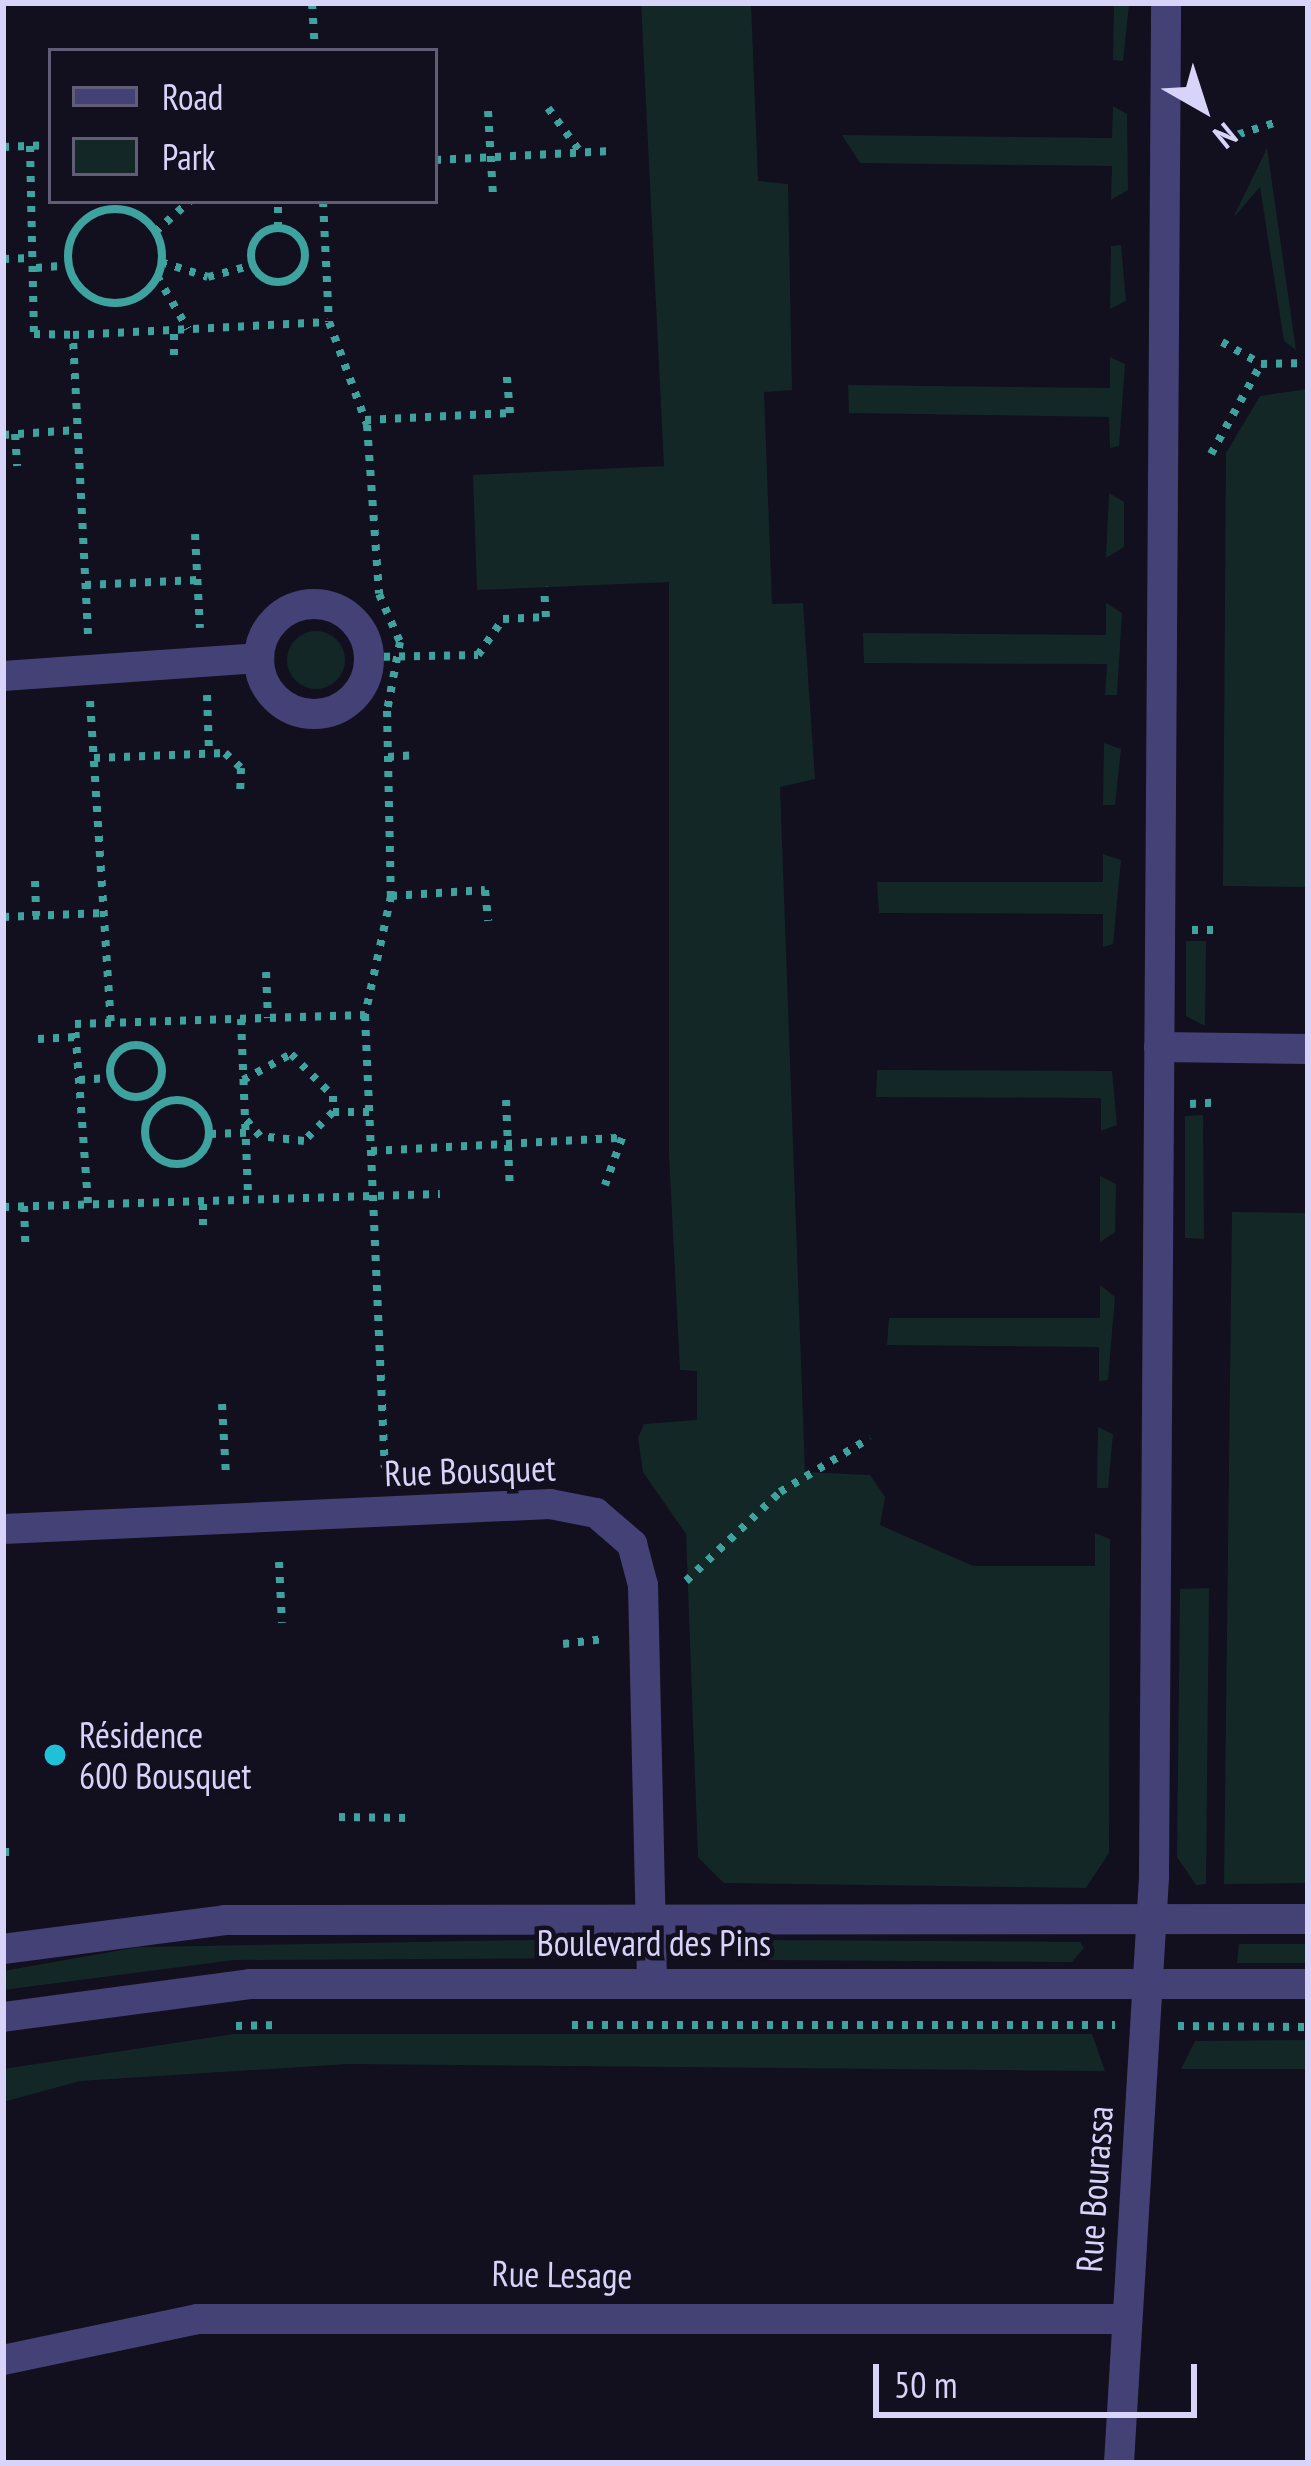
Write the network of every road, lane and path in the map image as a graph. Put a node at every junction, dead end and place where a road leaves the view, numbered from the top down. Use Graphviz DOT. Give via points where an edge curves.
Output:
graph roads {
  1 [pos="312,3"];
  2 [pos="1166,3"];
  3 [pos="315,48"];
  4 [pos="548,108"];
  5 [pos="488,111"];
  6 [pos="1280,121"];
  7 [pos="1224,139"];
  8 [pos="48,145"];
  9 [pos="30,146"];
  10 [pos="3,147"];
  11 [pos="611,151"];
  12 [pos="581,152"];
  13 [pos="491,157"];
  14 [pos="438,160"];
  15 [pos="493,195"];
  16 [pos="187,204"];
  17 [pos="277,204"];
  18 [pos="323,204"];
  19 [pos="278,228"];
  20 [pos="155,232"];
  21 [pos="326,257"];
  22 [pos="305,259"];
  23 [pos="3,260"];
  24 [pos="161,262"];
  25 [pos="34,263"];
  26 [pos="68,265"];
  27 [pos="253,265"];
  28 [pos="157,276"];
  29 [pos="329,322"];
  30 [pos="174,329"];
  31 [pos="188,329"];
  32 [pos="73,335"];
  33 [pos="1222,342"];
  34 [pos="173,355"];
  35 [pos="1308,363"];
  36 [pos="1261,364"];
  37 [pos="507,375"];
  38 [pos="365,420"];
  39 [pos="77,430"];
  40 [pos="15,434"];
  41 [pos="3,435"];
  42 [pos="1210,454"];
  43 [pos="17,466"];
  44 [pos="195,534"];
  45 [pos="198,580"];
  46 [pos="85,584"];
  47 [pos="544,587"];
  48 [pos="201,642"];
  49 [pos="88,647"];
  50 [pos="385,656"];
  51 [pos="259,658"];
  52 [pos="3,676"];
  53 [pos="206,688"];
  54 [pos="90,696"];
  55 [pos="209,753"];
  56 [pos="416,755"];
  57 [pos="387,757"];
  58 [pos="94,758"];
  59 [pos="240,793"];
  60 [pos="35,881"];
  61 [pos="391,896"];
  62 [pos="104,913"];
  63 [pos="36,916"];
  64 [pos="3,917"];
  65 [pos="488,921"];
  66 [pos="266,971"];
  67 [pos="364,1015"];
  68 [pos="268,1018"];
  69 [pos="241,1019"];
  70 [pos="111,1023"];
  71 [pos="76,1037"];
  72 [pos="38,1039"];
  73 [pos="1160,1047"];
  74 [pos="1308,1049"];
  75 [pos="111,1078"];
  76 [pos="79,1080"];
  77 [pos="243,1080"];
  78 [pos="136,1098"];
  79 [pos="506,1100"];
  80 [pos="333,1112"];
  81 [pos="369,1112"];
  82 [pos="148,1118"];
  83 [pos="245,1119"];
  84 [pos="246,1133"];
  85 [pos="210,1134"];
  86 [pos="508,1144"];
  87 [pos="371,1151"];
  88 [pos="605,1185"];
  89 [pos="373,1189"];
  90 [pos="510,1190"];
  91 [pos="440,1194"];
  92 [pos="248,1195"];
  93 [pos="203,1197"];
  94 [pos="88,1203"];
  95 [pos="23,1206"];
  96 [pos="3,1207"];
  97 [pos="203,1225"];
  98 [pos="25,1244"];
  99 [pos="222,1405"];
  100 [pos="871,1438"];
  101 [pos="385,1468"];
  102 [pos="226,1476"];
  103 [pos="3,1529"];
  104 [pos="279,1562"];
  105 [pos="686,1581"];
  106 [pos="282,1623"];
  107 [pos="602,1640"];
  108 [pos="563,1644"];
  109 [pos="339,1816"];
  110 [pos="408,1818"];
  111 [pos="651,1916"];
  112 [pos="1308,1919"];
  113 [pos="1150,1921"];
  114 [pos="3,1949"];
  115 [pos="652,1981"];
  116 [pos="1145,1984"];
  117 [pos="1308,1984"];
  118 [pos="3,2017"];
  119 [pos="290,2024"];
  120 [pos="553,2025"];
  121 [pos="1088,2025"];
  122 [pos="220,2026"];
  123 [pos="1200,2027"];
  124 [pos="1308,2027"];
  125 [pos="1125,2319"];
  126 [pos="3,2360"];
  127 [pos="1119,2463"];
  1 -- 3 [label="path"];
  2 -- 73 [label="street, Rue Bourassa"];
  4 -- 12 [label="path"];
  5 -- 13 [label="path"];
  6 -- 7 [label="path"];
  8 -- 9 [label="path"];
  9 -- 10 [label="path"];
  9 -- 25 [label="path"];
  11 -- 12 [label="path"];
  12 -- 13 [label="path"];
  13 -- 14 [label="path"];
  13 -- 15 [label="path"];
  16 -- 20 [label="path"];
  17 -- 19 [label="path"];
  18 -- 21 [label="path"];
  19 -- 22 [label="path" via="301,241"];
  19 -- 27 [label="path" via="256,240"];
  20 -- 24 [label="path"];
  20 -- 26 [label="path" via="130,212 98,213 74,234"];
  21 -- 22 [label="path"];
  21 -- 29 [label="path"];
  22 -- 27 [label="path" via="280,283"];
  23 -- 25 [label="path"];
  24 -- 27 [label="path" via="208,277"];
  24 -- 28 [label="path"];
  25 -- 26 [label="path"];
  25 -- 32 [label="path" via="34,334"];
  26 -- 28 [label="path" via="82,290 109,303 138,297"];
  28 -- 31 [label="path"];
  29 -- 31 [label="path"];
  29 -- 38 [label="path"];
  30 -- 31 [label="path"];
  30 -- 32 [label="path"];
  30 -- 34 [label="path"];
  32 -- 39 [label="path"];
  33 -- 36 [label="path"];
  35 -- 36 [label="path"];
  36 -- 42 [label="path"];
  37 -- 38 [label="path" via="510,413"];
  38 -- 50 [label="path"];
  39 -- 40 [label="path"];
  39 -- 46 [label="path"];
  40 -- 41 [label="path"];
  40 -- 43 [label="path"];
  44 -- 45 [label="path"];
  45 -- 46 [label="path"];
  45 -- 48 [label="path"];
  46 -- 49 [label="path"];
  47 -- 50 [label="path" via="546,616 503,619 478,655"];
  50 -- 51 [label="street" via="349,616 317,604 283,613"];
  50 -- 51 [label="street" via="355,697 321,714 271,694"];
  50 -- 57 [label="path"];
  51 -- 52 [label="street"];
  53 -- 55 [label="path"];
  54 -- 58 [label="path"];
  55 -- 58 [label="path"];
  55 -- 59 [label="path" via="236,756"];
  56 -- 57 [label="path"];
  57 -- 61 [label="path"];
  58 -- 62 [label="path"];
  60 -- 63 [label="path"];
  61 -- 65 [label="path" via="484,890"];
  61 -- 67 [label="path"];
  62 -- 63 [label="path"];
  62 -- 70 [label="path"];
  63 -- 64 [label="path"];
  66 -- 68 [label="path"];
  67 -- 68 [label="path"];
  67 -- 81 [label="path"];
  68 -- 69 [label="path"];
  69 -- 70 [label="path"];
  69 -- 77 [label="path"];
  70 -- 71 [label="path" via="75,1024"];
  71 -- 72 [label="path"];
  71 -- 76 [label="path"];
  73 -- 74 [label="street"];
  73 -- 113 [label="street, Rue Bourassa"];
  75 -- 76 [label="path"];
  75 -- 78 [label="path"];
  75 -- 78 [label="path" via="124,1048 156,1053 159,1086"];
  76 -- 94 [label="path"];
  77 -- 80 [label="path" via="272,1055 291,1054 323,1075"];
  77 -- 83 [label="path"];
  78 -- 82 [label="path"];
  79 -- 86 [label="path"];
  80 -- 81 [label="path"];
  80 -- 83 [label="path" via="284,1145"];
  81 -- 87 [label="path"];
  82 -- 85 [label="path" via="185,1101"];
  82 -- 85 [label="path" via="149,1148 164,1162 194,1160"];
  83 -- 84 [label="path"];
  84 -- 85 [label="path"];
  84 -- 92 [label="path"];
  86 -- 87 [label="path"];
  86 -- 88 [label="path" via="622,1138"];
  86 -- 90 [label="path"];
  87 -- 89 [label="path"];
  89 -- 91 [label="path"];
  89 -- 92 [label="path"];
  89 -- 101 [label="path"];
  92 -- 93 [label="path"];
  93 -- 94 [label="path"];
  93 -- 97 [label="path"];
  94 -- 95 [label="path"];
  95 -- 96 [label="path"];
  95 -- 98 [label="path"];
  99 -- 102 [label="path"];
  100 -- 105 [label="path" via="793,1482"];
  103 -- 111 [label="street, Rue Bousquet" via="550,1504 596,1513 632,1544 643,1585"];
  104 -- 106 [label="path"];
  107 -- 108 [label="path"];
  109 -- 110 [label="path"];
  111 -- 113 [label="street, Boulevard des Pins"];
  111 -- 114 [label="street, Boulevard des Pins" via="176,1922"];
  111 -- 115 [label="street, Rue Bousquet"];
  112 -- 113 [label="street, Boulevard des Pins"];
  113 -- 116 [label="street, Rue Bourassa"];
  115 -- 116 [label="street, Boulevard des Pins"];
  115 -- 118 [label="street, Boulevard des Pins" via="196,1987"];
  116 -- 117 [label="street, Boulevard des Pins"];
  116 -- 125 [label="street, Rue Bourassa"];
  119 -- 122 [label="path"];
  120 -- 121 [label="path"];
  123 -- 124 [label="path"];
  125 -- 126 [label="street, Rue Lesage" via="198,2319"];
  125 -- 127 [label="street, Rue Bourassa"];
}
